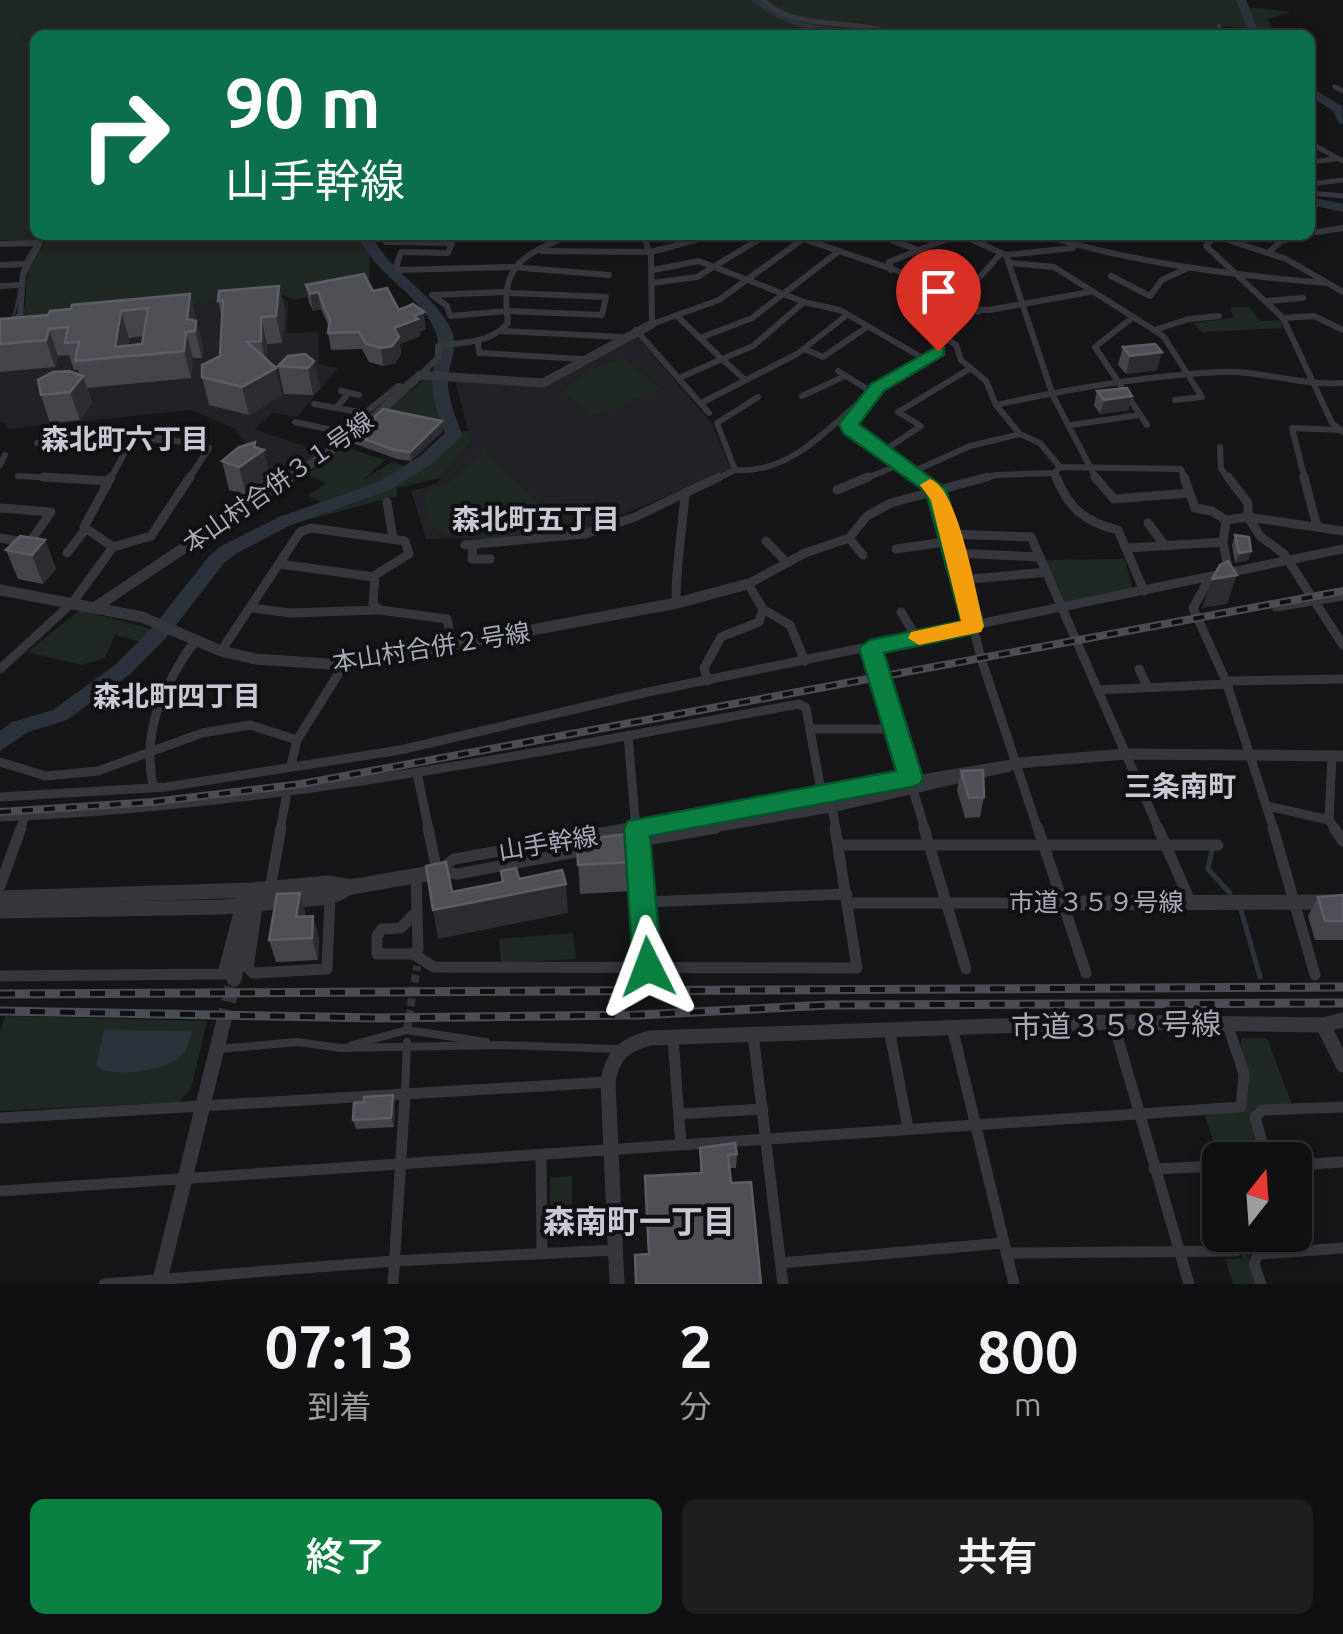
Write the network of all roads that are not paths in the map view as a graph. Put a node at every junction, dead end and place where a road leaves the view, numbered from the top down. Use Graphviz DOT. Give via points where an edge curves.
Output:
graph roads {
  1 [pos="763,0"];
  2 [pos="1219,26"];
  3 [pos="886,30"];
  4 [pos="1219,30"];
  5 [pos="1335,87"];
  6 [pos="1343,91"];
  7 [pos="1315,144"];
  8 [pos="1340,160"];
  9 [pos="1315,162"];
  10 [pos="1339,181"];
  11 [pos="1343,188"];
  12 [pos="1343,228"];
  13 [pos="1315,231"];
  14 [pos="560,240"];
  15 [pos="646,240"];
  16 [pos="704,240"];
  17 [pos="758,240"];
  18 [pos="803,240"];
  19 [pos="814,240"];
  20 [pos="890,240"];
  21 [pos="944,240"];
  22 [pos="971,240"];
  23 [pos="1057,240"];
  24 [pos="1211,240"];
  25 [pos="1228,240"];
  26 [pos="1286,240"];
  27 [pos="386,242"];
  28 [pos="0,244"];
  29 [pos="1080,249"];
  30 [pos="683,250"];
  31 [pos="918,250"];
  32 [pos="539,251"];
  33 [pos="839,251"];
  34 [pos="1268,252"];
  35 [pos="650,253"];
  36 [pos="1006,257"];
  37 [pos="28,264"];
  38 [pos="0,265"];
  39 [pos="715,268"];
  40 [pos="1200,268"];
  41 [pos="517,269"];
  42 [pos="653,270"];
  43 [pos="891,270"];
  44 [pos="1231,272"];
  45 [pos="610,276"];
  46 [pos="1111,276"];
  47 [pos="748,280"];
  48 [pos="652,283"];
  49 [pos="1326,283"];
  50 [pos="22,285"];
  51 [pos="0,286"];
  52 [pos="504,292"];
  53 [pos="1090,292"];
  54 [pos="1343,292"];
  55 [pos="970,293"];
  56 [pos="785,295"];
  57 [pos="1303,298"];
  58 [pos="804,302"];
  59 [pos="1020,302"];
  60 [pos="1268,302"];
  61 [pos="930,308"];
  62 [pos="507,311"];
  63 [pos="978,312"];
  64 [pos="847,315"];
  65 [pos="677,316"];
  66 [pos="1219,316"];
  67 [pos="1133,318"];
  68 [pos="1284,318"];
  69 [pos="652,324"];
  70 [pos="867,326"];
  71 [pos="636,330"];
  72 [pos="1154,330"];
  73 [pos="1343,330"];
  74 [pos="0,332"];
  75 [pos="502,332"];
  76 [pos="942,335"];
  77 [pos="622,337"];
  78 [pos="700,338"];
  79 [pos="478,340"];
  80 [pos="804,350"];
  81 [pos="722,359"];
  82 [pos="582,360"];
  83 [pos="926,360"];
  84 [pos="972,368"];
  85 [pos="423,376"];
  86 [pos="678,378"];
  87 [pos="743,378"];
  88 [pos="1190,378"];
  89 [pos="1123,384"];
  90 [pos="1314,385"];
  91 [pos="1341,385"];
  92 [pos="406,388"];
  93 [pos="872,392"];
  94 [pos="1053,392"];
  95 [pos="360,394"];
  96 [pos="802,396"];
  97 [pos="758,397"];
  98 [pos="1174,400"];
  99 [pos="701,403"];
  100 [pos="314,404"];
  101 [pos="996,405"];
  102 [pos="336,408"];
  103 [pos="709,413"];
  104 [pos="1139,415"];
  105 [pos="295,422"];
  106 [pos="717,424"];
  107 [pos="1071,425"];
  108 [pos="1146,425"];
  109 [pos="1342,431"];
  110 [pos="1020,434"];
  111 [pos="354,435"];
  112 [pos="188,440"];
  113 [pos="37,443"];
  114 [pos="1220,447"];
  115 [pos="883,451"];
  116 [pos="5,456"];
  117 [pos="901,464"];
  118 [pos="0,465"];
  119 [pos="1088,468"];
  120 [pos="1180,469"];
  121 [pos="736,470"];
  122 [pos="1057,470"];
  123 [pos="912,472"];
  124 [pos="18,476"];
  125 [pos="108,481"];
  126 [pos="936,489"];
  127 [pos="837,490"];
  128 [pos="685,493"];
  129 [pos="1189,493"];
  130 [pos="387,502"];
  131 [pos="0,508"];
  132 [pos="1248,517"];
  133 [pos="1226,520"];
  134 [pos="1148,522"];
  135 [pos="1318,527"];
  136 [pos="85,530"];
  137 [pos="1343,531"];
  138 [pos="950,537"];
  139 [pos="0,538"];
  140 [pos="393,538"];
  141 [pos="849,538"];
  142 [pos="765,541"];
  143 [pos="526,542"];
  144 [pos="1224,542"];
  145 [pos="1165,546"];
  146 [pos="113,547"];
  147 [pos="1129,548"];
  148 [pos="896,549"];
  149 [pos="1343,549"];
  150 [pos="67,553"];
  151 [pos="954,553"];
  152 [pos="862,555"];
  153 [pos="527,556"];
  154 [pos="1040,557"];
  155 [pos="490,559"];
  156 [pos="1287,561"];
  157 [pos="787,563"];
  158 [pos="280,564"];
  159 [pos="1047,572"];
  160 [pos="1229,573"];
  161 [pos="374,577"];
  162 [pos="1209,579"];
  163 [pos="961,580"];
  164 [pos="748,584"];
  165 [pos="0,590"];
  166 [pos="1144,590"];
  167 [pos="1343,596"];
  168 [pos="1314,600"];
  169 [pos="73,602"];
  170 [pos="677,603"];
  171 [pos="97,606"];
  172 [pos="1276,607"];
  173 [pos="252,608"];
  174 [pos="1062,608"];
  175 [pos="763,609"];
  176 [pos="380,610"];
  177 [pos="901,612"];
  178 [pos="973,626"];
  179 [pos="917,638"];
  180 [pos="198,640"];
  181 [pos="1343,643"];
  182 [pos="452,646"];
  183 [pos="870,648"];
  184 [pos="221,650"];
  185 [pos="805,661"];
  186 [pos="344,666"];
  187 [pos="0,668"];
  188 [pos="1139,669"];
  189 [pos="1343,679"];
  190 [pos="708,681"];
  191 [pos="1227,682"];
  192 [pos="1147,686"];
  193 [pos="1098,690"];
  194 [pos="806,708"];
  195 [pos="895,728"];
  196 [pos="810,729"];
  197 [pos="628,735"];
  198 [pos="297,740"];
  199 [pos="147,750"];
  200 [pos="1126,754"];
  201 [pos="1252,754"];
  202 [pos="1337,756"];
  203 [pos="0,762"];
  204 [pos="1018,763"];
  205 [pos="291,766"];
  206 [pos="417,773"];
  207 [pos="912,783"];
  208 [pos="154,787"];
  209 [pos="287,793"];
  210 [pos="826,793"];
  211 [pos="0,797"];
  212 [pos="1267,806"];
  213 [pos="831,808"];
  214 [pos="25,816"];
  215 [pos="0,817"];
  216 [pos="1329,820"];
  217 [pos="637,835"];
  218 [pos="1343,841"];
  219 [pos="1043,844"];
  220 [pos="838,845"];
  221 [pos="1218,845"];
  222 [pos="930,846"];
  223 [pos="1168,846"];
  224 [pos="438,872"];
  225 [pos="416,876"];
  226 [pos="0,886"];
  227 [pos="351,887"];
  228 [pos="270,889"];
  229 [pos="330,897"];
  230 [pos="0,898"];
  231 [pos="848,899"];
  232 [pos="251,901"];
  233 [pos="948,901"];
  234 [pos="644,902"];
  235 [pos="1060,902"];
  236 [pos="1294,902"];
  237 [pos="1343,902"];
  238 [pos="1191,903"];
  239 [pos="0,911"];
  240 [pos="416,912"];
  241 [pos="413,954"];
  242 [pos="648,967"];
  243 [pos="857,968"];
  244 [pos="966,970"];
  245 [pos="1086,973"];
  246 [pos="1315,975"];
  247 [pos="0,976"];
  248 [pos="228,977"];
  249 [pos="1343,1020"];
  250 [pos="1112,1022"];
  251 [pos="1227,1023"];
  252 [pos="222,1024"];
  253 [pos="1323,1025"];
  254 [pos="952,1027"];
  255 [pos="889,1029"];
  256 [pos="753,1034"];
  257 [pos="673,1038"];
  258 [pos="407,1041"];
  259 [pos="502,1045"];
  260 [pos="342,1048"];
  261 [pos="216,1050"];
  262 [pos="617,1050"];
  263 [pos="1343,1065"];
  264 [pos="608,1082"];
  265 [pos="405,1094"];
  266 [pos="202,1107"];
  267 [pos="1241,1107"];
  268 [pos="763,1108"];
  269 [pos="1343,1108"];
  270 [pos="678,1114"];
  271 [pos="1138,1114"];
  272 [pos="0,1118"];
  273 [pos="976,1124"];
  274 [pos="908,1128"];
  275 [pos="767,1138"];
  276 [pos="1262,1142"];
  277 [pos="680,1144"];
  278 [pos="612,1149"];
  279 [pos="542,1156"];
  280 [pos="1343,1162"];
  281 [pos="400,1164"];
  282 [pos="1312,1164"];
  283 [pos="1202,1166"];
  284 [pos="1154,1168"];
  285 [pos="184,1179"];
  286 [pos="0,1192"];
  287 [pos="1005,1248"];
  288 [pos="1343,1248"];
  289 [pos="616,1250"];
  290 [pos="1218,1252"];
  291 [pos="542,1253"];
  292 [pos="1181,1254"];
  293 [pos="1258,1254"];
  294 [pos="394,1261"];
  295 [pos="781,1263"];
  296 [pos="160,1282"];
  297 [pos="104,1284"];
  298 [pos="393,1284"];
  299 [pos="617,1284"];
  300 [pos="784,1284"];
  301 [pos="1014,1284"];
  302 [pos="1189,1284"];
  303 [pos="1261,1284"];
  1 -- 3 [label="street" via="810,21"];
  2 -- 4 [label="street"];
  5 -- 6 [label="street"];
  7 -- 8 [label="street"];
  8 -- 9 [label="street"];
  10 -- 11 [label="street"];
  12 -- 13 [label="street"];
  14 -- 32 [label="street"];
  15 -- 35 [label="street"];
  16 -- 30 [label="street"];
  17 -- 39 [label="street"];
  18 -- 47 [label="street"];
  19 -- 33 [label="street"];
  20 -- 31 [label="street"];
  21 -- 31 [label="street"];
  22 -- 36 [label="street"];
  23 -- 29 [label="street"];
  24 -- 44 [label="street" via="1206,246"];
  25 -- 34 [label="street"];
  26 -- 34 [label="street"];
  27 -- 41 [label="street" via="452,243 448,253 401,252 400,270"];
  28 -- 37 [label="street" via="40,242"];
  29 -- 36 [label="street"];
  29 -- 40 [label="street"];
  30 -- 35 [label="street"];
  31 -- 43 [label="street" via="888,262"];
  32 -- 35 [label="street"];
  32 -- 41 [label="street"];
  33 -- 43 [label="street"];
  33 -- 56 [label="street"];
  34 -- 49 [label="street"];
  35 -- 42 [label="street"];
  36 -- 53 [label="street" via="1054,267"];
  36 -- 59 [label="street"];
  36 -- 61 [label="street" via="953,302"];
  37 -- 38 [label="street"];
  37 -- 50 [label="street"];
  39 -- 42 [label="street" via="698,261"];
  39 -- 47 [label="street"];
  39 -- 48 [label="street"];
  40 -- 44 [label="street"];
  40 -- 46 [label="street" via="1176,270 1150,296"];
  41 -- 45 [label="street"];
  41 -- 52 [label="street"];
  42 -- 48 [label="street"];
  43 -- 61 [label="street" via="934,286 926,302"];
  44 -- 49 [label="street"];
  44 -- 60 [label="street"];
  47 -- 56 [label="street"];
  47 -- 65 [label="street"];
  48 -- 69 [label="street"];
  49 -- 54 [label="street"];
  50 -- 51 [label="street"];
  50 -- 74 [label="street" via="20,315"];
  52 -- 62 [label="street"];
  52 -- 62 [label="street" via="432,295 450,316"];
  52 -- 62 [label="street" via="606,297 602,315"];
  53 -- 59 [label="street"];
  53 -- 67 [label="street"];
  55 -- 63 [label="street"];
  56 -- 58 [label="street"];
  56 -- 78 [label="street" via="752,318"];
  57 -- 60 [label="street"];
  58 -- 64 [label="street"];
  58 -- 81 [label="street" via="752,346"];
  59 -- 63 [label="street"];
  59 -- 94 [label="street"];
  60 -- 68 [label="street"];
  61 -- 63 [label="street"];
  61 -- 76 [label="street" via="915,319"];
  62 -- 75 [label="street"];
  64 -- 70 [label="street"];
  64 -- 80 [label="street"];
  65 -- 69 [label="street"];
  65 -- 78 [label="street"];
  66 -- 72 [label="street"];
  67 -- 72 [label="street"];
  67 -- 89 [label="street" via="1095,348"];
  68 -- 73 [label="street" via="1314,316"];
  68 -- 90 [label="street"];
  69 -- 71 [label="street"];
  70 -- 80 [label="street" via="823,357"];
  70 -- 83 [label="street"];
  71 -- 77 [label="street"];
  71 -- 86 [label="street"];
  72 -- 88 [label="street"];
  75 -- 77 [label="street"];
  75 -- 79 [label="street"];
  76 -- 83 [label="street" via="938,351"];
  76 -- 84 [label="street"];
  77 -- 82 [label="street"];
  78 -- 81 [label="street"];
  79 -- 82 [label="street" via="479,353"];
  79 -- 85 [label="street, 本山村合併３１号線" via="441,346"];
  80 -- 87 [label="street"];
  81 -- 86 [label="street"];
  81 -- 87 [label="street"];
  82 -- 85 [label="street" via="543,383"];
  83 -- 93 [label="street"];
  84 -- 101 [label="street"];
  84 -- 115 [label="street" via="898,412 921,426"];
  85 -- 92 [label="street, 本山村合併３１号線"];
  86 -- 99 [label="street"];
  87 -- 99 [label="street"];
  88 -- 89 [label="street"];
  88 -- 90 [label="street" via="1223,372"];
  88 -- 98 [label="street" via="1202,396"];
  89 -- 94 [label="street"];
  89 -- 104 [label="street"];
  90 -- 91 [label="street"];
  90 -- 109 [label="street"];
  92 -- 102 [label="street" via="398,386 365,413"];
  92 -- 111 [label="street, 本山村合併３１号線"];
  93 -- 96 [label="street" via="842,373"];
  93 -- 115 [label="street" via="849,424"];
  93 -- 121 [label="street" via="799,452 762,473"];
  94 -- 101 [label="street"];
  94 -- 107 [label="street"];
  95 -- 102 [label="street" via="345,392"];
  97 -- 106 [label="street"];
  99 -- 103 [label="street"];
  100 -- 102 [label="street"];
  101 -- 110 [label="street"];
  104 -- 107 [label="street"];
  104 -- 108 [label="street"];
  105 -- 111 [label="street"];
  106 -- 121 [label="street"];
  107 -- 119 [label="street"];
  109 -- 135 [label="street" via="1292,428"];
  110 -- 122 [label="street" via="1040,443"];
  110 -- 123 [label="street"];
  111 -- 171 [label="street, 本山村合併３１号線"];
  112 -- 113 [label="street" via="135,432"];
  112 -- 125 [label="street" via="132,439"];
  112 -- 146 [label="street" via="210,448 209,455 170,512 152,536"];
  114 -- 132 [label="street" via="1221,469 1248,503"];
  115 -- 117 [label="street"];
  116 -- 118 [label="street"];
  117 -- 123 [label="street"];
  117 -- 127 [label="street"];
  119 -- 120 [label="street"];
  119 -- 122 [label="street"];
  119 -- 129 [label="street" via="1114,499"];
  120 -- 129 [label="street"];
  121 -- 128 [label="street"];
  122 -- 126 [label="street"];
  122 -- 147 [label="street" via="1067,503 1082,520 1118,530"];
  123 -- 126 [label="street"];
  124 -- 125 [label="street"];
  125 -- 136 [label="street"];
  126 -- 138 [label="street"];
  126 -- 141 [label="street" via="874,509"];
  128 -- 143 [label="street" via="607,528"];
  128 -- 170 [label="street"];
  129 -- 133 [label="street" via="1194,508"];
  130 -- 140 [label="street"];
  131 -- 139 [label="street" via="51,512 28,543"];
  132 -- 133 [label="street"];
  132 -- 135 [label="street"];
  132 -- 156 [label="street"];
  133 -- 144 [label="street"];
  134 -- 145 [label="street"];
  135 -- 137 [label="street"];
  136 -- 146 [label="street"];
  136 -- 150 [label="street"];
  138 -- 148 [label="street"];
  138 -- 151 [label="street"];
  138 -- 154 [label="street" via="1031,537"];
  140 -- 158 [label="street" via="311,528 300,532"];
  140 -- 161 [label="street" via="405,540 410,551"];
  141 -- 152 [label="street"];
  141 -- 157 [label="street"];
  142 -- 157 [label="street"];
  143 -- 153 [label="street"];
  143 -- 155 [label="street" via="469,545 472,560"];
  144 -- 145 [label="street"];
  144 -- 160 [label="street"];
  145 -- 147 [label="street"];
  146 -- 169 [label="street"];
  147 -- 166 [label="street"];
  149 -- 156 [label="street"];
  151 -- 154 [label="street"];
  151 -- 163 [label="street"];
  154 -- 159 [label="street"];
  156 -- 160 [label="street"];
  156 -- 168 [label="street"];
  157 -- 164 [label="street"];
  158 -- 161 [label="street"];
  158 -- 173 [label="street"];
  159 -- 163 [label="street"];
  159 -- 174 [label="street"];
  160 -- 162 [label="street"];
  161 -- 176 [label="street" via="373,604"];
  162 -- 166 [label="street"];
  162 -- 191 [label="street" via="1193,608"];
  163 -- 178 [label="street"];
  164 -- 170 [label="street, 本山村合併２号線"];
  164 -- 175 [label="street"];
  165 -- 169 [label="street, 本山村合併２号線"];
  166 -- 174 [label="street"];
  167 -- 168 [label="street"];
  168 -- 172 [label="street"];
  168 -- 181 [label="street"];
  169 -- 171 [label="street, 本山村合併２号線"];
  169 -- 187 [label="street"];
  170 -- 182 [label="street, 本山村合併２号線"];
  171 -- 180 [label="street, 本山村合併２号線"];
  173 -- 176 [label="street"];
  173 -- 184 [label="street"];
  174 -- 178 [label="street"];
  174 -- 193 [label="street"];
  175 -- 185 [label="street" via="790,624"];
  175 -- 190 [label="street" via="759,622 721,637 704,668"];
  176 -- 182 [label="street" via="447,618"];
  177 -- 179 [label="street"];
  178 -- 179 [label="street"];
  178 -- 204 [label="street"];
  179 -- 183 [label="street"];
  180 -- 184 [label="street, 本山村合併２号線"];
  180 -- 199 [label="street" via="155,706"];
  182 -- 186 [label="street, 本山村合併２号線"];
  183 -- 185 [label="street"];
  183 -- 195 [label="street"];
  184 -- 186 [label="street, 本山村合併２号線" via="255,660"];
  185 -- 190 [label="street"];
  186 -- 198 [label="street"];
  188 -- 192 [label="street"];
  189 -- 191 [label="street"];
  190 -- 205 [label="street" via="400,750"];
  191 -- 192 [label="street"];
  191 -- 201 [label="street"];
  192 -- 193 [label="street"];
  193 -- 200 [label="street"];
  194 -- 196 [label="street"];
  194 -- 197 [label="street" via="799,704"];
  195 -- 196 [label="street"];
  195 -- 207 [label="street"];
  196 -- 210 [label="street"];
  197 -- 206 [label="street"];
  197 -- 217 [label="street"];
  198 -- 199 [label="street" via="250,725"];
  198 -- 205 [label="street"];
  199 -- 203 [label="street" via="106,770 46,776"];
  199 -- 208 [label="street"];
  200 -- 201 [label="street, 山手幹線"];
  200 -- 204 [label="street, 山手幹線"];
  200 -- 223 [label="street"];
  201 -- 202 [label="street, 山手幹線"];
  201 -- 212 [label="street"];
  202 -- 216 [label="street"];
  204 -- 207 [label="street, 山手幹線"];
  204 -- 219 [label="street"];
  205 -- 208 [label="street"];
  206 -- 209 [label="street"];
  206 -- 224 [label="street"];
  207 -- 210 [label="street, 山手幹線"];
  207 -- 213 [label="street, 山手幹線"];
  207 -- 222 [label="street"];
  208 -- 211 [label="street"];
  209 -- 214 [label="street"];
  209 -- 228 [label="street"];
  210 -- 213 [label="street"];
  210 -- 217 [label="street, 山手幹線"];
  212 -- 216 [label="street"];
  212 -- 236 [label="street"];
  213 -- 217 [label="street, 山手幹線"];
  213 -- 220 [label="street"];
  214 -- 215 [label="street"];
  214 -- 226 [label="street"];
  216 -- 218 [label="street"];
  217 -- 224 [label="street, 山手幹線" via="457,874"];
  217 -- 234 [label="street"];
  219 -- 222 [label="street"];
  219 -- 223 [label="street"];
  219 -- 235 [label="street"];
  220 -- 222 [label="street"];
  220 -- 231 [label="street"];
  221 -- 223 [label="street"];
  222 -- 233 [label="street"];
  223 -- 238 [label="street"];
  224 -- 225 [label="street, 山手幹線"];
  225 -- 227 [label="street, 山手幹線"];
  225 -- 240 [label="street"];
  227 -- 228 [label="street, 山手幹線"];
  227 -- 229 [label="street, 山手幹線"];
  228 -- 232 [label="street, 山手幹線"];
  229 -- 232 [label="street, 山手幹線"];
  229 -- 232 [label="street" via="327,968 253,972"];
  230 -- 232 [label="street, 山手幹線"];
  231 -- 233 [label="street, 市道３５９号線"];
  231 -- 234 [label="street"];
  231 -- 243 [label="street"];
  232 -- 239 [label="street, 山手幹線"];
  232 -- 248 [label="street"];
  233 -- 235 [label="street, 市道３５９号線"];
  233 -- 244 [label="street"];
  234 -- 242 [label="street"];
  235 -- 238 [label="street, 市道３５９号線"];
  235 -- 245 [label="street"];
  236 -- 237 [label="street, 市道３５９号線"];
  236 -- 238 [label="street, 市道３５９号線"];
  236 -- 246 [label="street"];
  240 -- 241 [label="street"];
  240 -- 241 [label="street" via="401,928 382,929 377,936 377,954"];
  241 -- 242 [label="street" via="434,967"];
  242 -- 243 [label="street"];
  247 -- 248 [label="street"];
  249 -- 253 [label="street, 市道３５８号線"];
  250 -- 251 [label="street, 市道３５８号線"];
  250 -- 254 [label="street, 市道３５８号線"];
  250 -- 271 [label="street"];
  251 -- 253 [label="street, 市道３５８号線"];
  251 -- 267 [label="street" via="1244,1074"];
  252 -- 261 [label="street"];
  253 -- 263 [label="street"];
  254 -- 255 [label="street, 市道３５８号線"];
  254 -- 273 [label="street"];
  255 -- 256 [label="street, 市道３５８号線"];
  255 -- 274 [label="street"];
  256 -- 257 [label="street, 市道３５８号線"];
  256 -- 268 [label="street"];
  257 -- 262 [label="street, 市道３５８号線"];
  257 -- 270 [label="street"];
  258 -- 259 [label="street"];
  258 -- 259 [label="street"];
  258 -- 260 [label="street"];
  258 -- 260 [label="street"];
  258 -- 265 [label="street"];
  259 -- 262 [label="street"];
  260 -- 261 [label="street" via="297,1042"];
  261 -- 266 [label="street"];
  262 -- 264 [label="street"];
  264 -- 265 [label="street"];
  264 -- 278 [label="street"];
  265 -- 266 [label="street"];
  265 -- 281 [label="street"];
  266 -- 272 [label="street"];
  266 -- 285 [label="street"];
  267 -- 271 [label="street"];
  268 -- 270 [label="street"];
  268 -- 275 [label="street"];
  269 -- 276 [label="street" via="1262,1110 1255,1117"];
  270 -- 277 [label="street"];
  271 -- 273 [label="street"];
  271 -- 284 [label="street"];
  273 -- 274 [label="street"];
  273 -- 287 [label="street"];
  274 -- 275 [label="street"];
  275 -- 277 [label="street"];
  275 -- 295 [label="street"];
  277 -- 278 [label="street"];
  278 -- 279 [label="street"];
  278 -- 289 [label="street"];
  279 -- 281 [label="street"];
  279 -- 291 [label="street"];
  280 -- 282 [label="street"];
  281 -- 285 [label="street"];
  281 -- 294 [label="street"];
  283 -- 284 [label="street"];
  284 -- 292 [label="street"];
  285 -- 286 [label="street"];
  285 -- 296 [label="street"];
  287 -- 292 [label="street"];
  287 -- 295 [label="street"];
  287 -- 301 [label="street"];
  288 -- 293 [label="street"];
  289 -- 291 [label="street"];
  289 -- 299 [label="street"];
  290 -- 292 [label="street"];
  291 -- 294 [label="street"];
  292 -- 302 [label="street"];
  293 -- 303 [label="street"];
  294 -- 296 [label="street"];
  294 -- 298 [label="street"];
  295 -- 300 [label="street"];
  296 -- 297 [label="street"];
}
